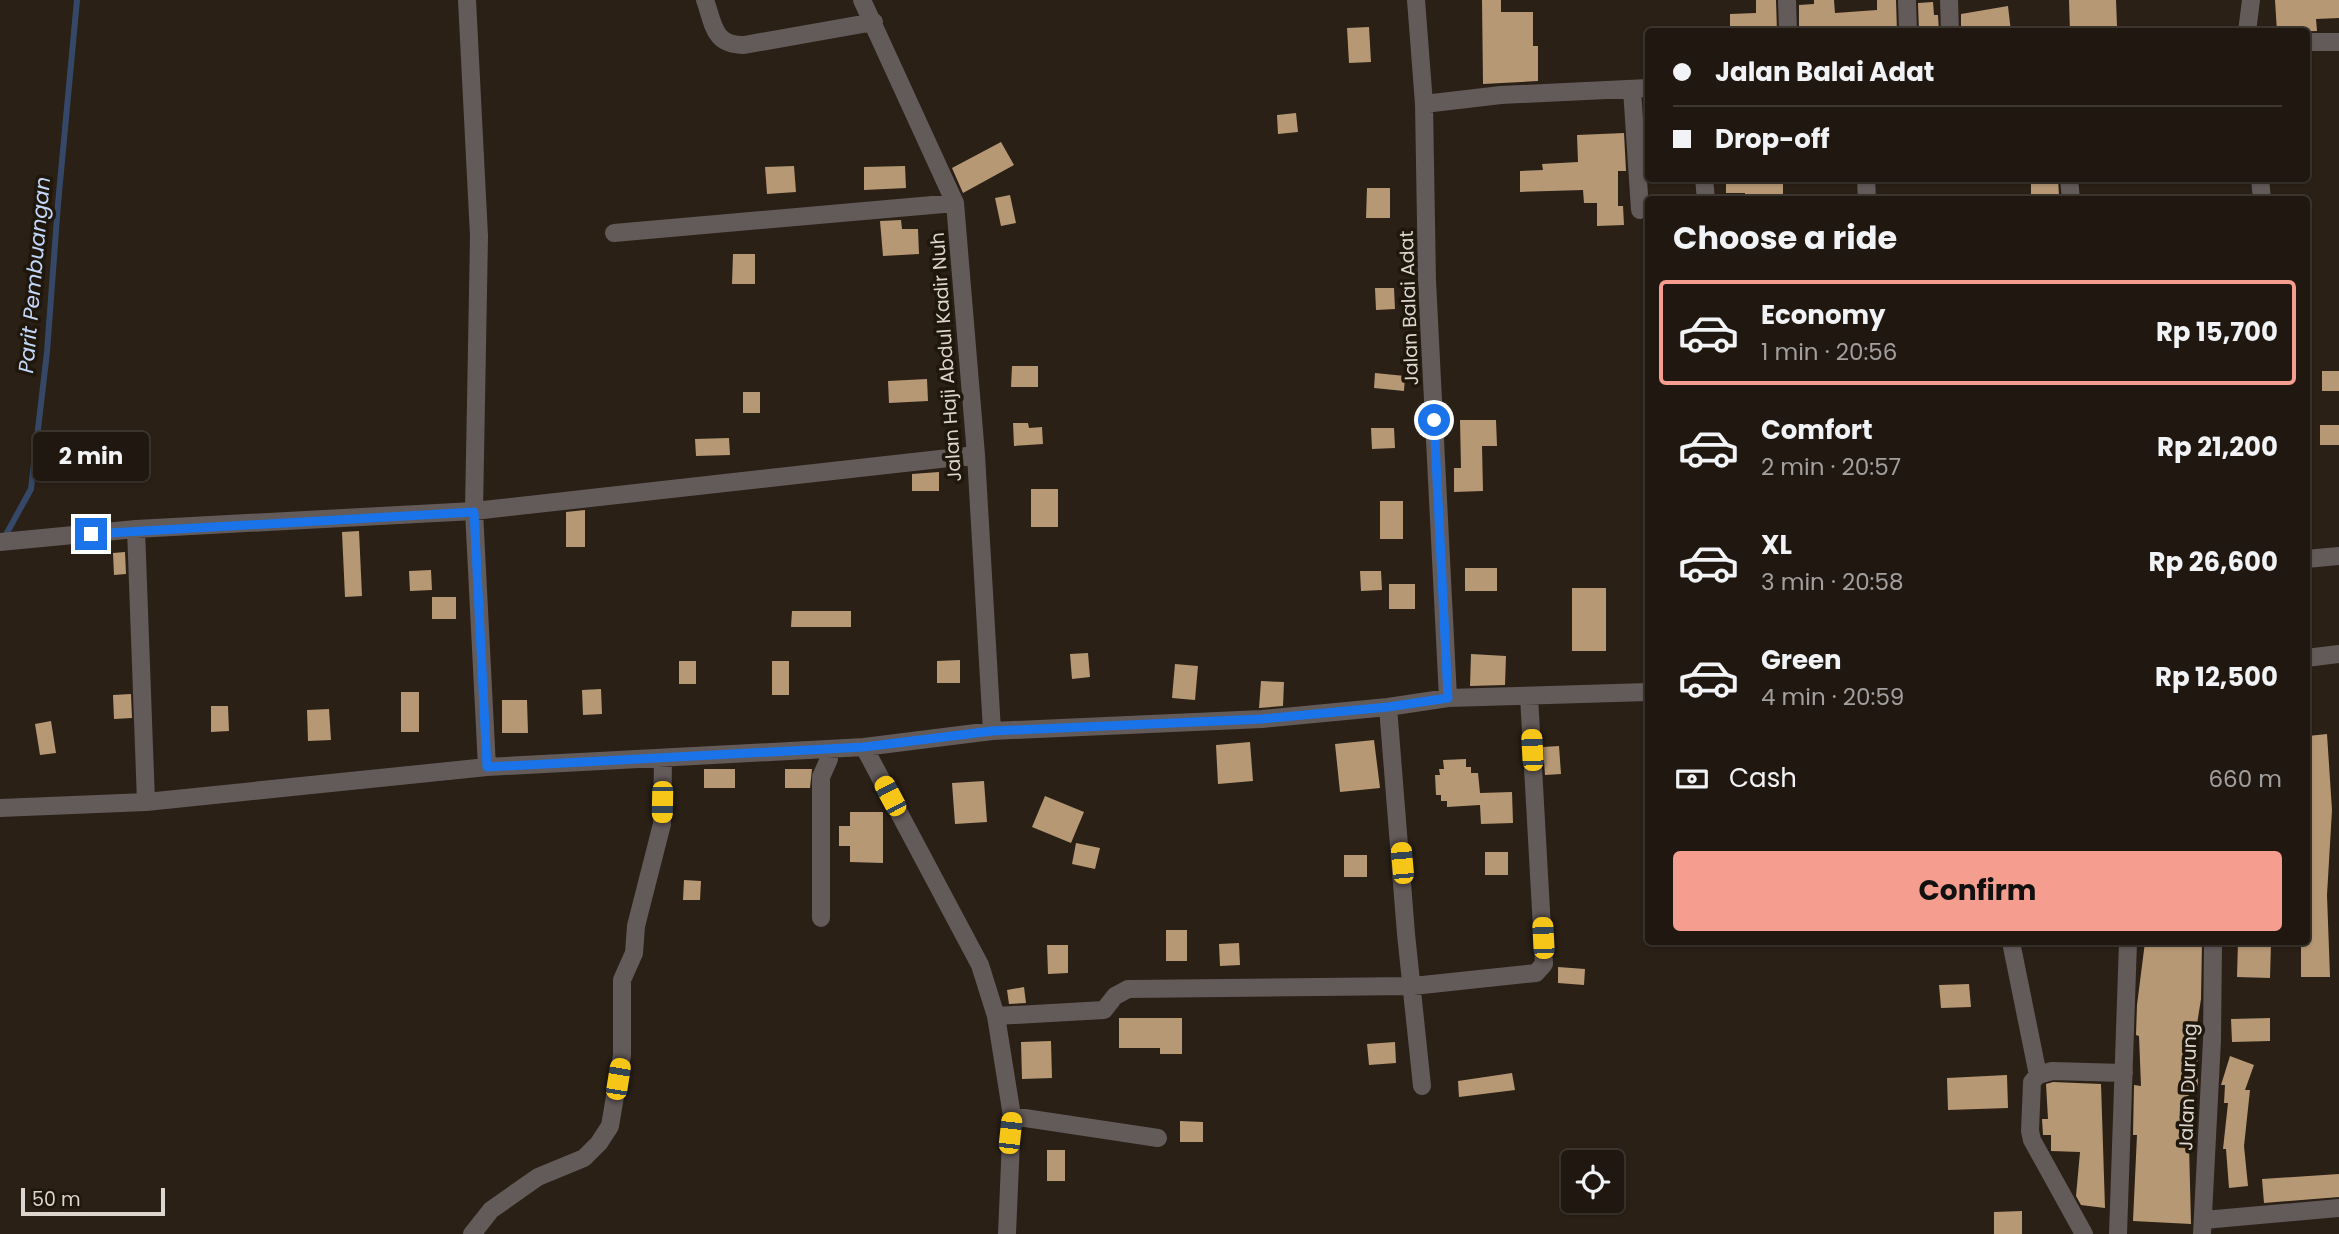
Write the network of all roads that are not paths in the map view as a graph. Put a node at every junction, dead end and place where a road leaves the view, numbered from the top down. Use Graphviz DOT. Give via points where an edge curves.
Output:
graph roads {
  1 [pos="467,0"];
  2 [pos="705,0"];
  3 [pos="862,0"];
  4 [pos="1416,0"];
  5 [pos="1787,0"];
  6 [pos="1907,0"];
  7 [pos="1949,0"];
  8 [pos="2250,0"];
  9 [pos="874,22"];
  10 [pos="1788,28"];
  11 [pos="1908,28"];
  12 [pos="1950,28"];
  13 [pos="2247,28"];
  14 [pos="2339,42"];
  15 [pos="2310,43"];
  16 [pos="1640,88"];
  17 [pos="1424,104"];
  18 [pos="955,203"];
  19 [pos="1640,210"];
  20 [pos="614,233"];
  21 [pos="976,455"];
  22 [pos="474,512"];
  23 [pos="136,530"];
  24 [pos="0,542"];
  25 [pos="2339,556"];
  26 [pos="2310,559"];
  27 [pos="2339,654"];
  28 [pos="2310,658"];
  29 [pos="1645,691"];
  30 [pos="1529,696"];
  31 [pos="1448,698"];
  32 [pos="1388,707"];
  33 [pos="992,731"];
  34 [pos="864,747"];
  35 [pos="828,749"];
  36 [pos="663,760"];
  37 [pos="487,767"];
  38 [pos="146,802"];
  39 [pos="0,808"];
  40 [pos="821,918"];
  41 [pos="2012,945"];
  42 [pos="2128,945"];
  43 [pos="2213,945"];
  44 [pos="1413,986"];
  45 [pos="996,1016"];
  46 [pos="2124,1073"];
  47 [pos="2038,1075"];
  48 [pos="1422,1086"];
  49 [pos="1012,1116"];
  50 [pos="1158,1138"];
  51 [pos="2339,1208"];
  52 [pos="2203,1227"];
  53 [pos="472,1234"];
  54 [pos="1007,1234"];
  55 [pos="2084,1234"];
  56 [pos="2118,1234"];
  1 -- 22 [label="street" via="479,236"];
  2 -- 9 [label="street" via="719,39 728,46"];
  3 -- 9 [label="street, Jalan Haji Abdul Kadir Nuh"];
  4 -- 17 [label="street, Jalan Balai Adat"];
  5 -- 10 [label="street"];
  6 -- 11 [label="street"];
  7 -- 12 [label="street"];
  8 -- 13 [label="street"];
  9 -- 18 [label="street, Jalan Haji Abdul Kadir Nuh"];
  14 -- 15 [label="street"];
  16 -- 17 [label="street"];
  16 -- 19 [label="street"];
  17 -- 31 [label="street, Jalan Balai Adat" via="1427,281"];
  18 -- 20 [label="street"];
  18 -- 21 [label="street, Jalan Haji Abdul Kadir Nuh"];
  21 -- 22 [label="street"];
  21 -- 33 [label="street, Jalan Haji Abdul Kadir Nuh"];
  22 -- 23 [label="street"];
  22 -- 37 [label="street"];
  23 -- 24 [label="street"];
  23 -- 38 [label="street"];
  25 -- 26 [label="street"];
  27 -- 28 [label="street"];
  29 -- 30 [label="street"];
  30 -- 31 [label="street"];
  30 -- 44 [label="street" via="1544,964 1536,973"];
  31 -- 32 [label="street"];
  32 -- 33 [label="street" via="1262,719"];
  32 -- 44 [label="street"];
  33 -- 34 [label="street"];
  34 -- 35 [label="street"];
  34 -- 45 [label="street" via="980,965"];
  35 -- 36 [label="street"];
  35 -- 40 [label="street" via="821,777"];
  36 -- 37 [label="street"];
  36 -- 53 [label="street" via="662,824 636,926 634,953 622,980 622,1055 610,1126 584,1158 538,1177 491,1210"];
  37 -- 38 [label="street"];
  38 -- 39 [label="street"];
  41 -- 47 [label="street"];
  42 -- 46 [label="street"];
  43 -- 52 [label="street, Jalan Durung"];
  44 -- 45 [label="street" via="1128,989 1104,1010"];
  44 -- 48 [label="street"];
  45 -- 49 [label="street"];
  46 -- 47 [label="street" via="2052,1071"];
  46 -- 56 [label="street"];
  47 -- 55 [label="street" via="2032,1082 2032,1140"];
  49 -- 50 [label="street"];
  49 -- 54 [label="street"];
  51 -- 52 [label="street"];
}
